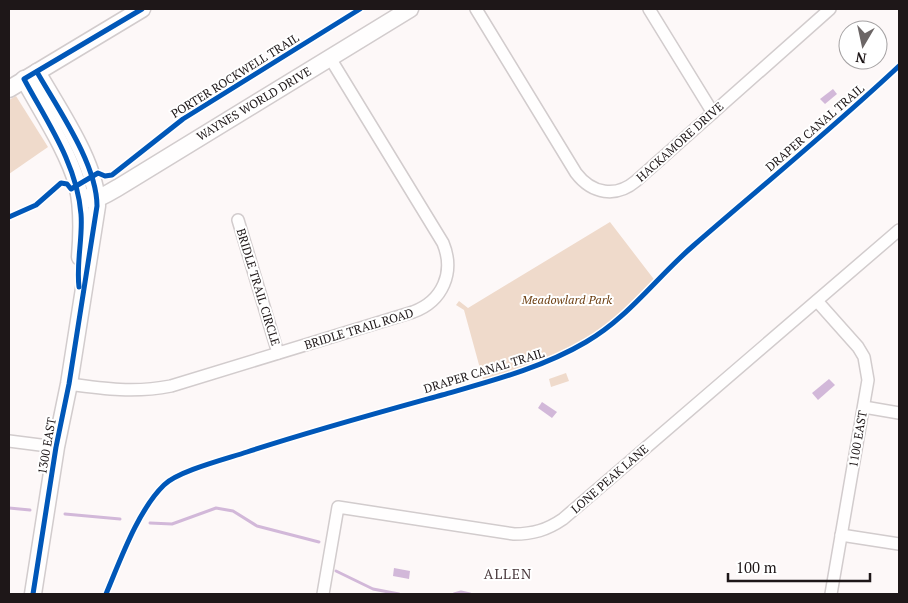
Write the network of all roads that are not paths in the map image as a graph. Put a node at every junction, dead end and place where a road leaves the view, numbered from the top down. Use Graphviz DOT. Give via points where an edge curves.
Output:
graph roads {
  1 [pos="142,9"];
  2 [pos="410,9"];
  3 [pos="476,9"];
  4 [pos="649,9"];
  5 [pos="830,9"];
  6 [pos="122,21"];
  7 [pos="330,58"];
  8 [pos="22,76"];
  9 [pos="9,89"];
  10 [pos="713,113"];
  11 [pos="68,127"];
  12 [pos="78,193"];
  13 [pos="97,198"];
  14 [pos="238,220"];
  15 [pos="899,230"];
  16 [pos="817,301"];
  17 [pos="82,302"];
  18 [pos="278,353"];
  19 [pos="69,384"];
  20 [pos="864,407"];
  21 [pos="899,412"];
  22 [pos="9,441"];
  23 [pos="56,447"];
  24 [pos="841,535"];
  25 [pos="899,544"];
  26 [pos="33,594"];
  27 [pos="323,594"];
  28 [pos="831,594"];
  1 -- 6 [label="main road"];
  2 -- 7 [label="main road, WAYNES WORLD DRIVE"];
  3 -- 10 [label="street, HACKAMORE DRIVE" via="576,173 593,188 613,192 631,186"];
  4 -- 10 [label="street"];
  5 -- 10 [label="street, HACKAMORE DRIVE"];
  6 -- 8 [label="main road"];
  6 -- 11 [label="main road" via="55,75 54,87"];
  7 -- 13 [label="main road, WAYNES WORLD DRIVE"];
  7 -- 18 [label="street, BRIDLE TRAIL ROAD" via="443,243 448,259 447,276 441,292 421,309"];
  8 -- 9 [label="main road"];
  8 -- 11 [label="main road, 1300 EAST"];
  8 -- 12 [label="main road, 1300 EAST" via="68,161"];
  11 -- 13 [label="main road, 1300 EAST" via="89,167"];
  12 -- 13 [label="main road" via="86,199"];
  12 -- 17 [label="main road, 1300 EAST" via="82,228 78,280"];
  13 -- 17 [label="main road, 1300 EAST"];
  14 -- 18 [label="street, BRIDLE TRAIL CIRCLE"];
  15 -- 16 [label="street, LONE PEAK LANE"];
  16 -- 20 [label="street, 1100 EAST" via="864,357 868,380"];
  16 -- 27 [label="street, LONE PEAK LANE" via="563,520 545,530 514,534 338,506"];
  17 -- 19 [label="main road, 1300 EAST"];
  18 -- 19 [label="street, BRIDLE TRAIL ROAD" via="159,389 121,391"];
  19 -- 23 [label="main road, 1300 EAST"];
  20 -- 21 [label="street"];
  20 -- 24 [label="street, 1100 EAST"];
  22 -- 23 [label="street"];
  23 -- 26 [label="main road, 1300 EAST"];
  24 -- 25 [label="street"];
  24 -- 28 [label="street, 1100 EAST"];
}
